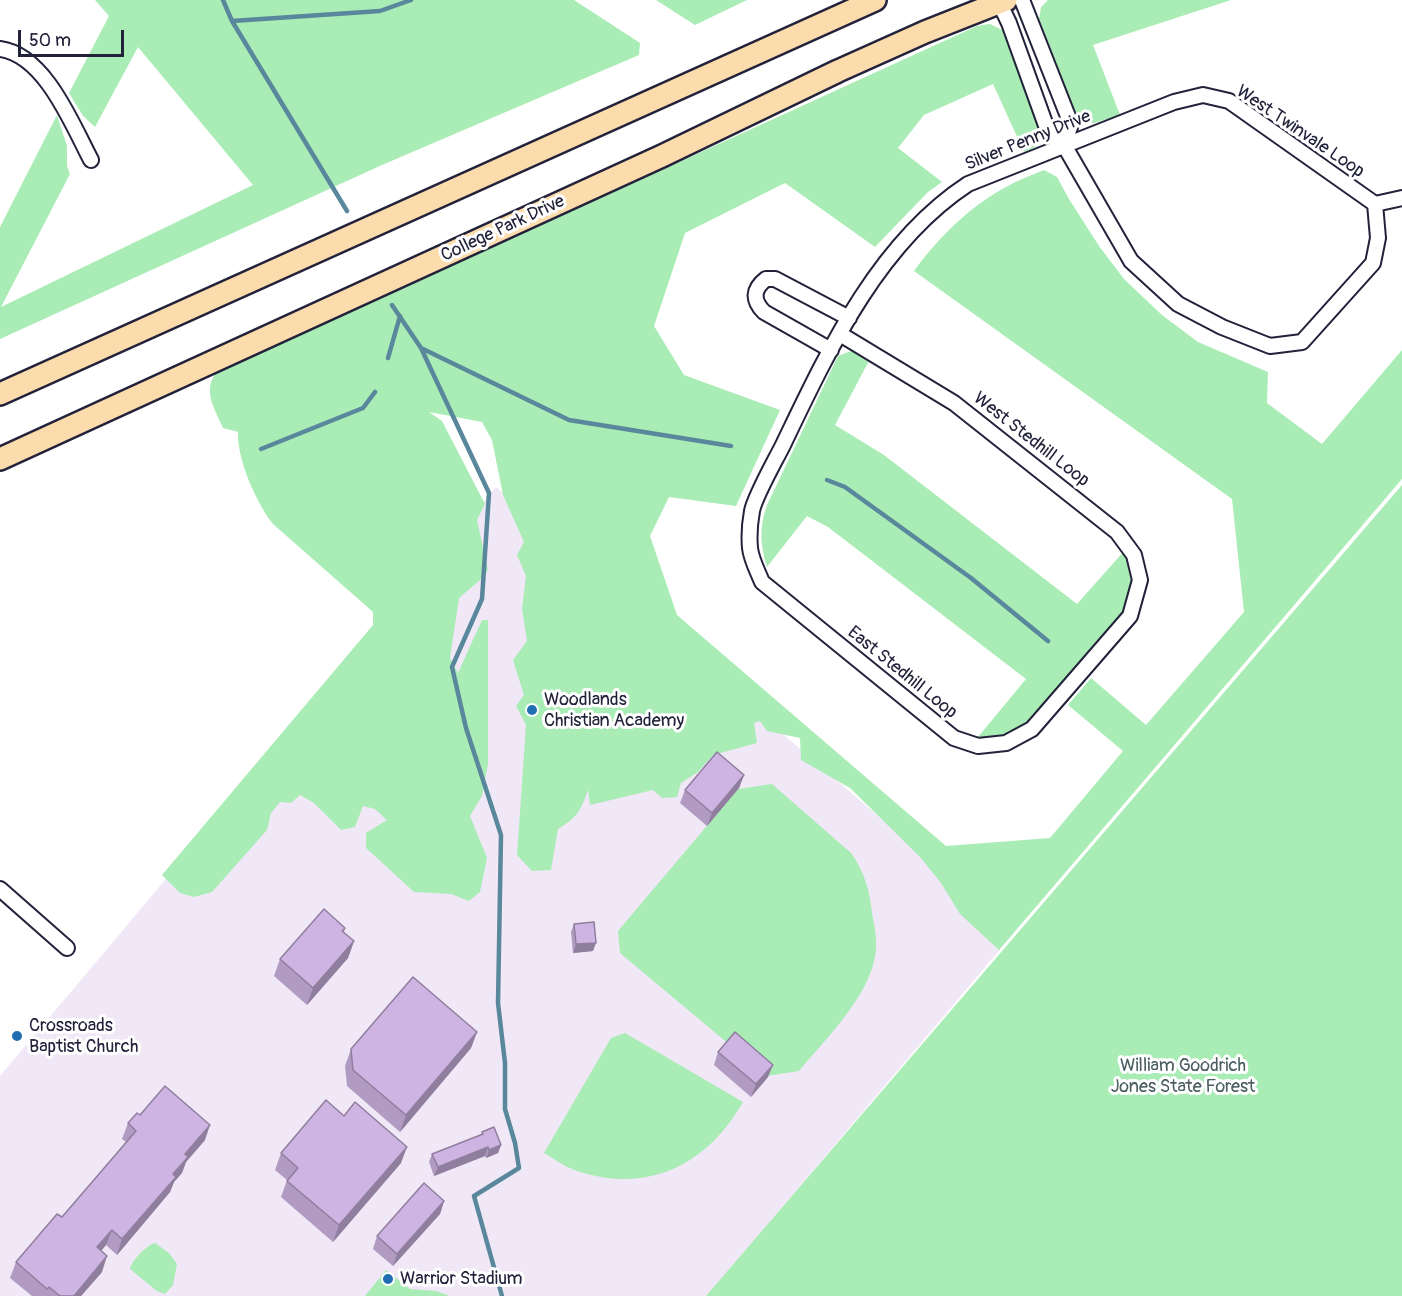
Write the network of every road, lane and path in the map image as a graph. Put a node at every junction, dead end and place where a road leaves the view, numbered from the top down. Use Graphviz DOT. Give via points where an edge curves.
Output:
graph roads {
  1 [pos="875,0"];
  2 [pos="1022,0"];
  3 [pos="1001,1"];
  4 [pos="0,49"];
  5 [pos="1203,95"];
  6 [pos="1064,145"];
  7 [pos="91,160"];
  8 [pos="1402,198"];
  9 [pos="1375,204"];
  10 [pos="849,318"];
  11 [pos="840,334"];
  12 [pos="831,350"];
  13 [pos="0,394"];
  14 [pos="0,459"];
  15 [pos="752,510"];
  16 [pos="1130,616"];
  17 [pos="0,889"];
  18 [pos="67,948"];
  1 -- 13 [label="main road"];
  2 -- 6 [label="street" via="1071,124"];
  3 -- 6 [label="street" via="1049,134"];
  3 -- 14 [label="main road, College Park Drive" via="838,71"];
  4 -- 7 [label="street" via="23,58 43,75"];
  5 -- 6 [label="street, Silver Penny Drive" via="1174,102"];
  5 -- 9 [label="street, West Twinvale Loop" via="1229,101"];
  6 -- 9 [label="street" via="1131,261 1178,304 1270,346 1302,342 1373,264 1378,238"];
  6 -- 10 [label="street, Silver Penny Drive" via="994,172 945,199 886,265"];
  8 -- 9 [label="street"];
  10 -- 11 [label="street, Silver Penny Drive"];
  10 -- 12 [label="street" via="775,279 766,279 757,287 754,295 764,312"];
  11 -- 12 [label="street, Silver Penny Drive"];
  11 -- 16 [label="street, West Stedhill Loop" via="954,403 1117,532 1134,555 1140,579"];
  12 -- 15 [label="street, Silver Penny Drive"];
  15 -- 16 [label="street, East Stedhill Loop" via="750,549 762,582 954,738 978,746 1006,743 1032,729"];
  17 -- 18 [label="street"];
}
